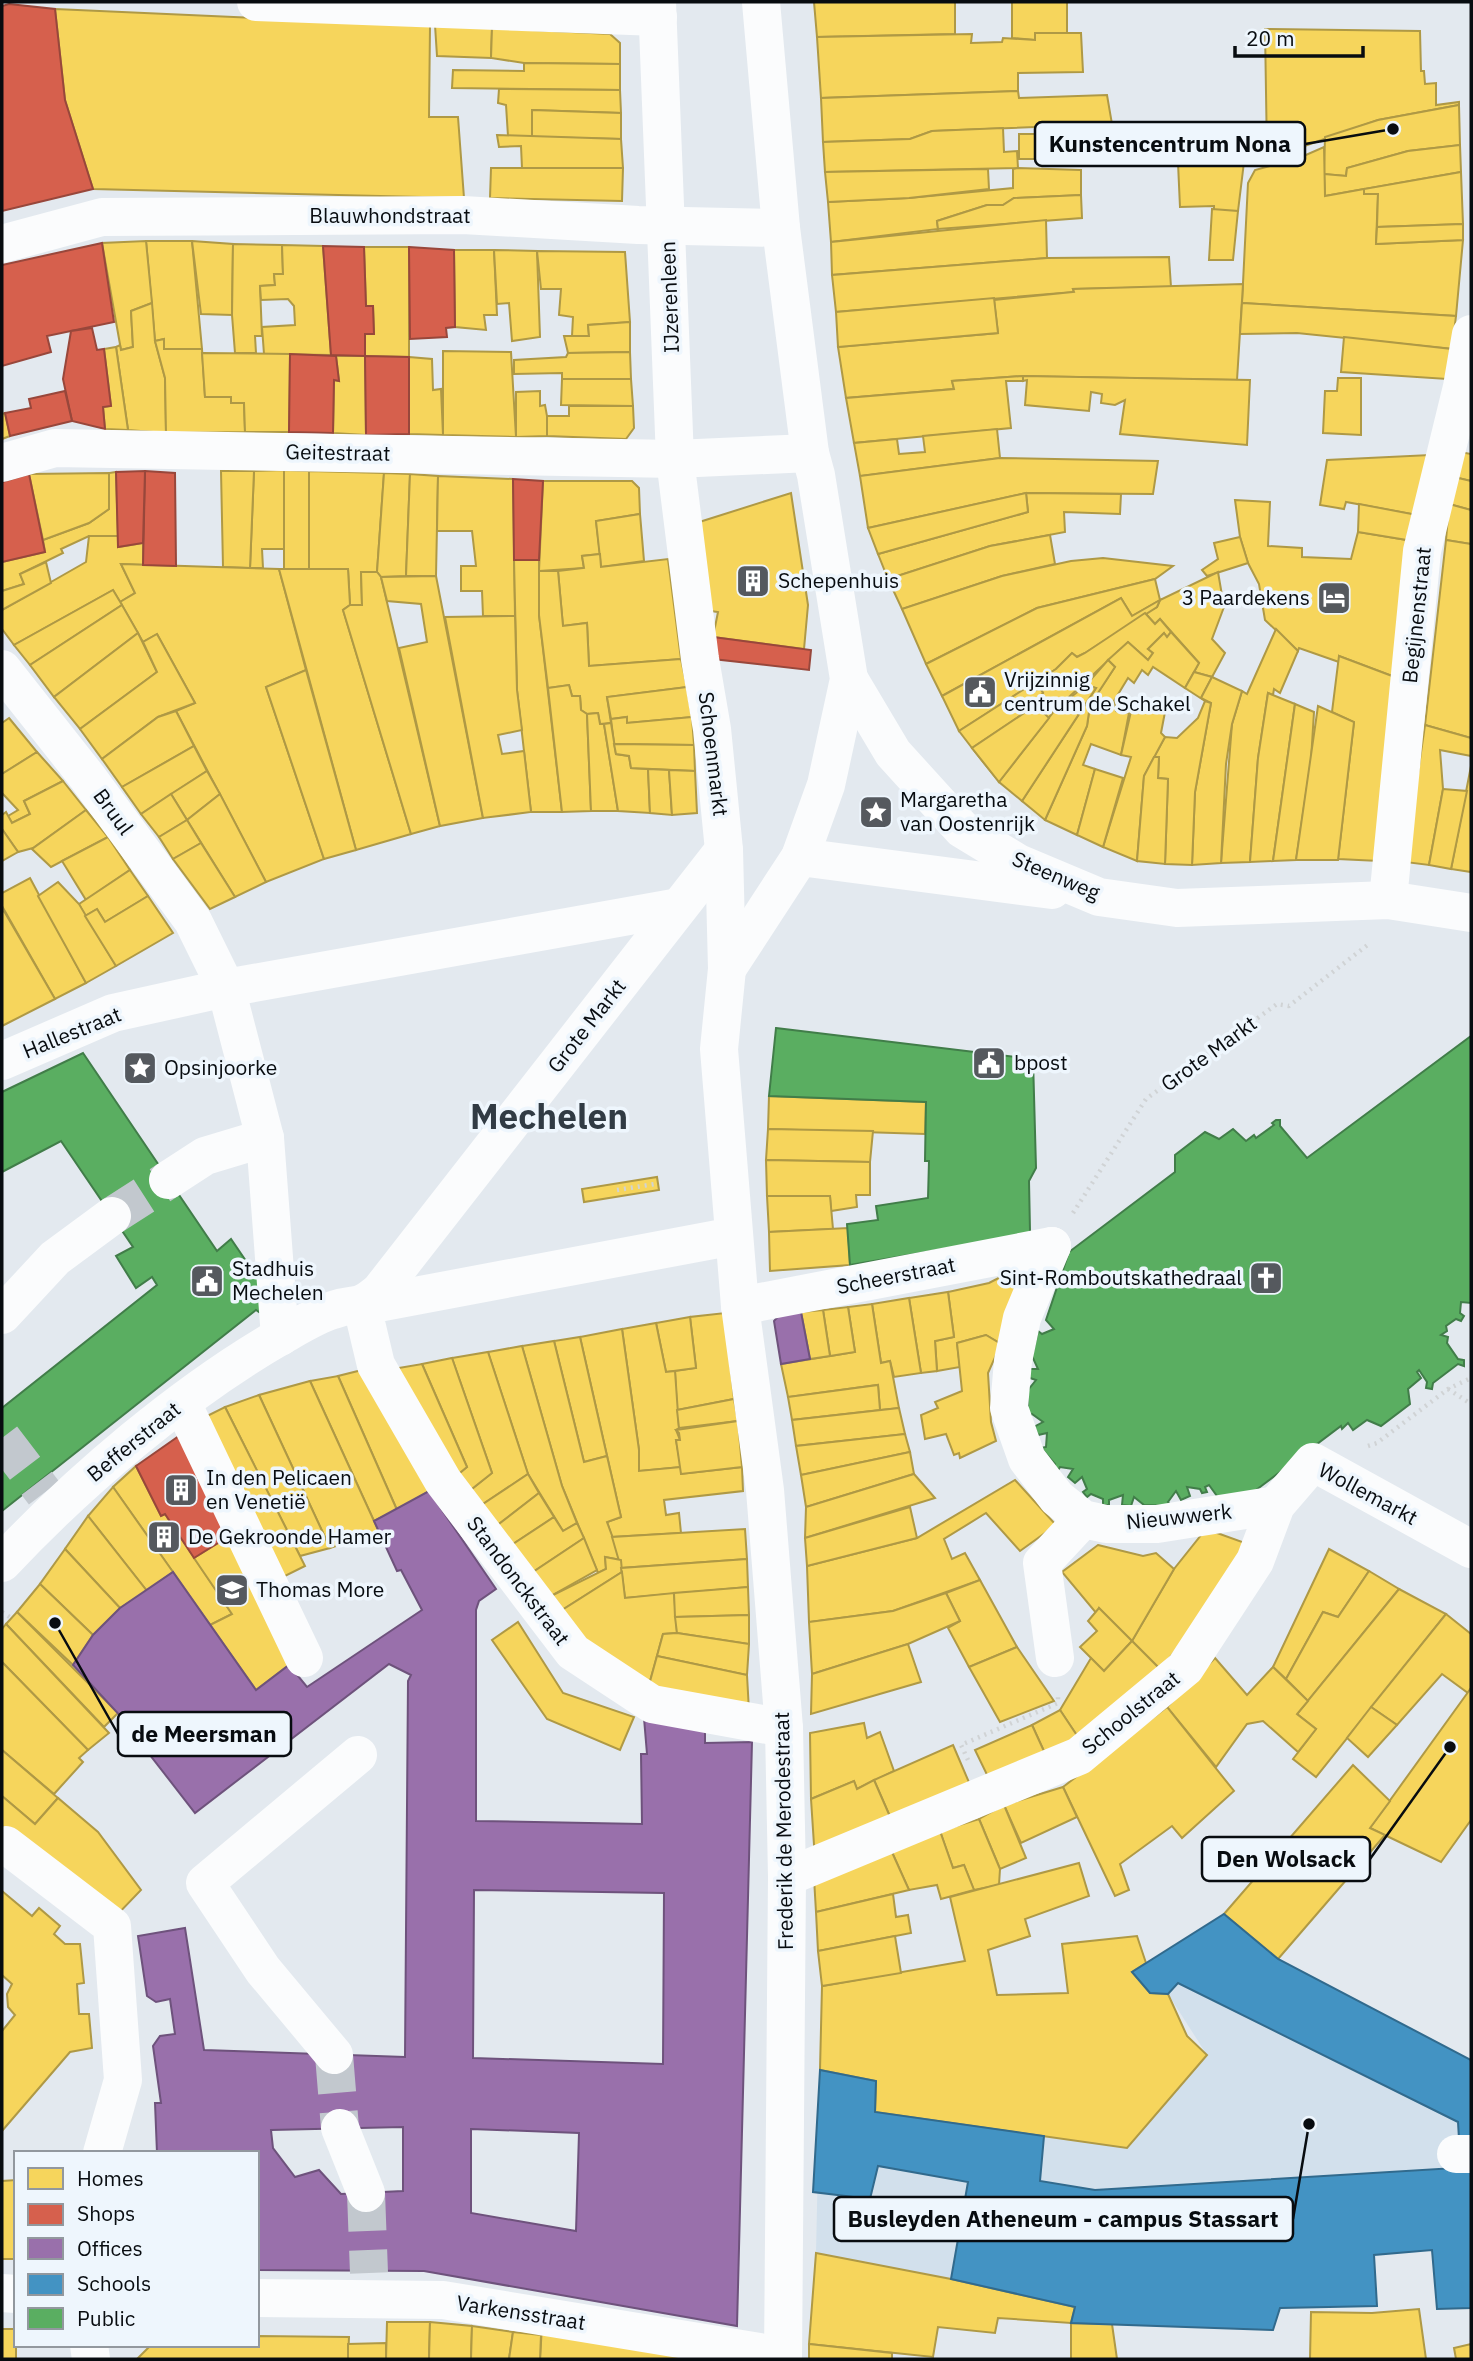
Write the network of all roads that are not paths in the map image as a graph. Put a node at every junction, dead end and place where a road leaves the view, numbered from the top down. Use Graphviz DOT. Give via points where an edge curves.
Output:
graph roads {
  1 [pos="256,2"];
  2 [pos="761,2"];
  3 [pos="658,9"];
  4 [pos="668,225"];
  5 [pos="781,228"];
  6 [pos="2,244"];
  7 [pos="1471,334"];
  8 [pos="676,459"];
  9 [pos="2,463"];
  10 [pos="813,464"];
  11 [pos="700,659"];
  12 [pos="2,669"];
  13 [pos="849,679"];
  14 [pos="724,850"];
  15 [pos="800,857"];
  16 [pos="1099,897"];
  17 [pos="1388,900"];
  18 [pos="680,907"];
  19 [pos="1471,913"];
  20 [pos="727,969"];
  21 [pos="220,975"];
  22 [pos="2,1062"];
  23 [pos="265,1138"];
  24 [pos="168,1180"];
  25 [pos="112,1216"];
  26 [pos="734,1236"];
  27 [pos="362,1306"];
  28 [pos="740,1306"];
  29 [pos="2,1315"];
  30 [pos="280,1336"];
  31 [pos="182,1403"];
  32 [pos="1276,1505"];
  33 [pos="1083,1519"];
  34 [pos="1471,1549"];
  35 [pos="2,1563"];
  36 [pos="304,1658"];
  37 [pos="1055,1658"];
  38 [pos="784,1728"];
  39 [pos="358,1755"];
  40 [pos="6,1845"];
  41 [pos="787,1877"];
  42 [pos="334,2055"];
  43 [pos="340,2128"];
  44 [pos="103,2151"];
  45 [pos="366,2193"];
  46 [pos="259,2298"];
  47 [pos="773,2356"];
  1 -- 3 [label="street"];
  2 -- 5 [label="street"];
  3 -- 4 [label="street, IJzerenleen"];
  4 -- 5 [label="street, Blauwhondstraat"];
  4 -- 6 [label="street, Blauwhondstraat" via="463,215 102,217"];
  4 -- 8 [label="street, IJzerenleen"];
  5 -- 10 [label="street"];
  7 -- 17 [label="street, Begijnenstraat" via="1422,551"];
  8 -- 9 [label="street, Geitestraat" via="55,448"];
  8 -- 10 [label="street"];
  8 -- 11 [label="street, IJzerenleen"];
  10 -- 13 [label="street, Steenweg"];
  11 -- 14 [label="street, Schoenmarkt"];
  12 -- 21 [label="street, Bruul" via="193,921"];
  13 -- 15 [label="street, Steenweg" via="826,785"];
  13 -- 16 [label="street, Steenweg" via="893,753 962,829 1018,863"];
  14 -- 18 [label="street, Grote Markt"];
  14 -- 20 [label="street"];
  15 -- 16 [label="street"];
  15 -- 20 [label="street"];
  16 -- 17 [label="street, Steenweg" via="1177,908"];
  17 -- 19 [label="street, Steenweg"];
  18 -- 21 [label="street"];
  18 -- 27 [label="street, Grote Markt" via="380,1291"];
  20 -- 26 [label="street" via="719,1049"];
  21 -- 22 [label="street, Hallestraat" via="113,1013"];
  21 -- 23 [label="street"];
  23 -- 24 [label="street" via="205,1156"];
  23 -- 30 [label="street"];
  25 -- 29 [label="street" via="55,1258"];
  26 -- 27 [label="street"];
  26 -- 28 [label="street"];
  27 -- 30 [label="street" via="334,1309"];
  27 -- 38 [label="street, Standonckstraat" via="376,1365 443,1481 573,1652 652,1704"];
  28 -- 33 [label="street, Scheerstraat" via="1052,1246 1022,1318 1009,1408 1027,1459 1057,1499"];
  28 -- 38 [label="street, Frederik de Merodestraat" via="765,1489"];
  30 -- 31 [label="street, Befferstraat"];
  31 -- 35 [label="street, Befferstraat" via="50,1500"];
  31 -- 36 [label="street"];
  32 -- 33 [label="street, Nieuwwerk" via="1157,1524"];
  32 -- 34 [label="street, Wollemarkt" via="1313,1462"];
  32 -- 41 [label="street, Schoolstraat" via="1255,1561 1185,1668 1079,1756"];
  33 -- 37 [label="street" via="1042,1563"];
  38 -- 41 [label="street, Frederik de Merodestraat"];
  39 -- 42 [label="street" via="205,1883 263,1970"];
  40 -- 44 [label="street" via="112,1926 123,2080"];
  41 -- 47 [label="street, Frederik de Merodestraat"];
  43 -- 45 [label="street"];
  46 -- 47 [label="street, Varkensstraat" via="369,2286"];
}
